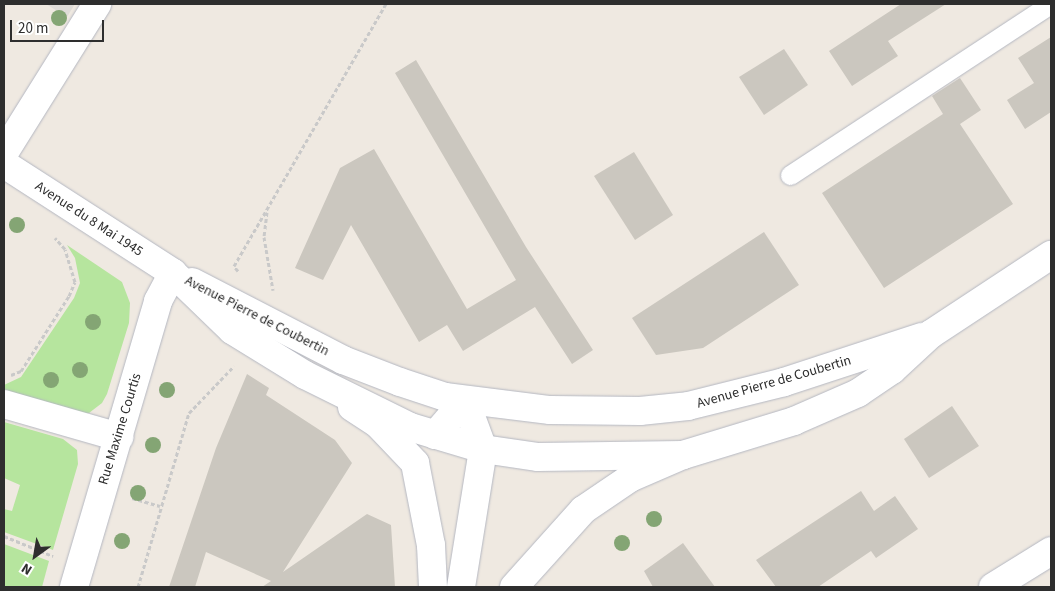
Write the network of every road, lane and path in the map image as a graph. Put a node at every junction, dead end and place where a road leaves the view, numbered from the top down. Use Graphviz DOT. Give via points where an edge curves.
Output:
graph roads {
  1 [pos="97,4"];
  2 [pos="386,4"];
  3 [pos="1050,4"];
  4 [pos="4,153"];
  5 [pos="4,164"];
  6 [pos="790,175"];
  7 [pos="267,209"];
  8 [pos="55,238"];
  9 [pos="1051,255"];
  10 [pos="174,273"];
  11 [pos="241,275"];
  12 [pos="274,300"];
  13 [pos="931,334"];
  14 [pos="241,360"];
  15 [pos="305,375"];
  16 [pos="4,378"];
  17 [pos="465,400"];
  18 [pos="4,404"];
  19 [pos="435,435"];
  20 [pos="119,437"];
  21 [pos="483,449"];
  22 [pos="683,456"];
  23 [pos="415,463"];
  24 [pos="126,496"];
  25 [pos="160,506"];
  26 [pos="4,536"];
  27 [pos="1051,551"];
  28 [pos="59,558"];
  29 [pos="74,587"];
  30 [pos="138,587"];
  31 [pos="433,587"];
  32 [pos="461,587"];
  33 [pos="514,587"];
  34 [pos="993,587"];
  1 -- 4 [label="street"];
  2 -- 7 [label="path"];
  3 -- 6 [label="lane"];
  5 -- 10 [label="street, Avenue du 8 Mai 1945"];
  7 -- 11 [label="path" via="234,266"];
  7 -- 12 [label="path" via="264,237"];
  8 -- 16 [label="path" via="65,249 74,282 69,296 21,370"];
  9 -- 13 [label="street, Avenue Pierre de Coubertin"];
  10 -- 15 [label="street, Avenue Pierre de Coubertin" via="232,330"];
  10 -- 17 [label="street, Avenue Pierre de Coubertin" via="258,313 343,360 400,382"];
  10 -- 20 [label="street, Rue Maxime Courtis" via="158,301"];
  13 -- 17 [label="street, Avenue Pierre de Coubertin" via="784,382 688,406 640,411 550,410"];
  13 -- 22 [label="street, Avenue Pierre de Coubertin" via="892,370 858,393 794,421"];
  14 -- 25 [label="path" via="189,413"];
  15 -- 19 [label="street, Avenue Pierre de Coubertin" via="410,427"];
  15 -- 23 [label="street" via="378,424"];
  17 -- 19 [label="street"];
  17 -- 21 [label="street"];
  18 -- 20 [label="street"];
  19 -- 21 [label="street, Avenue Pierre de Coubertin"];
  19 -- 23 [label="street"];
  20 -- 29 [label="street, Rue Maxime Courtis"];
  21 -- 22 [label="street, Avenue Pierre de Coubertin" via="538,456"];
  21 -- 32 [label="street"];
  22 -- 33 [label="street" via="630,478 583,510"];
  23 -- 31 [label="street" via="431,545"];
  24 -- 25 [label="path"];
  25 -- 30 [label="path"];
  26 -- 28 [label="path"];
  27 -- 34 [label="street"];
}
